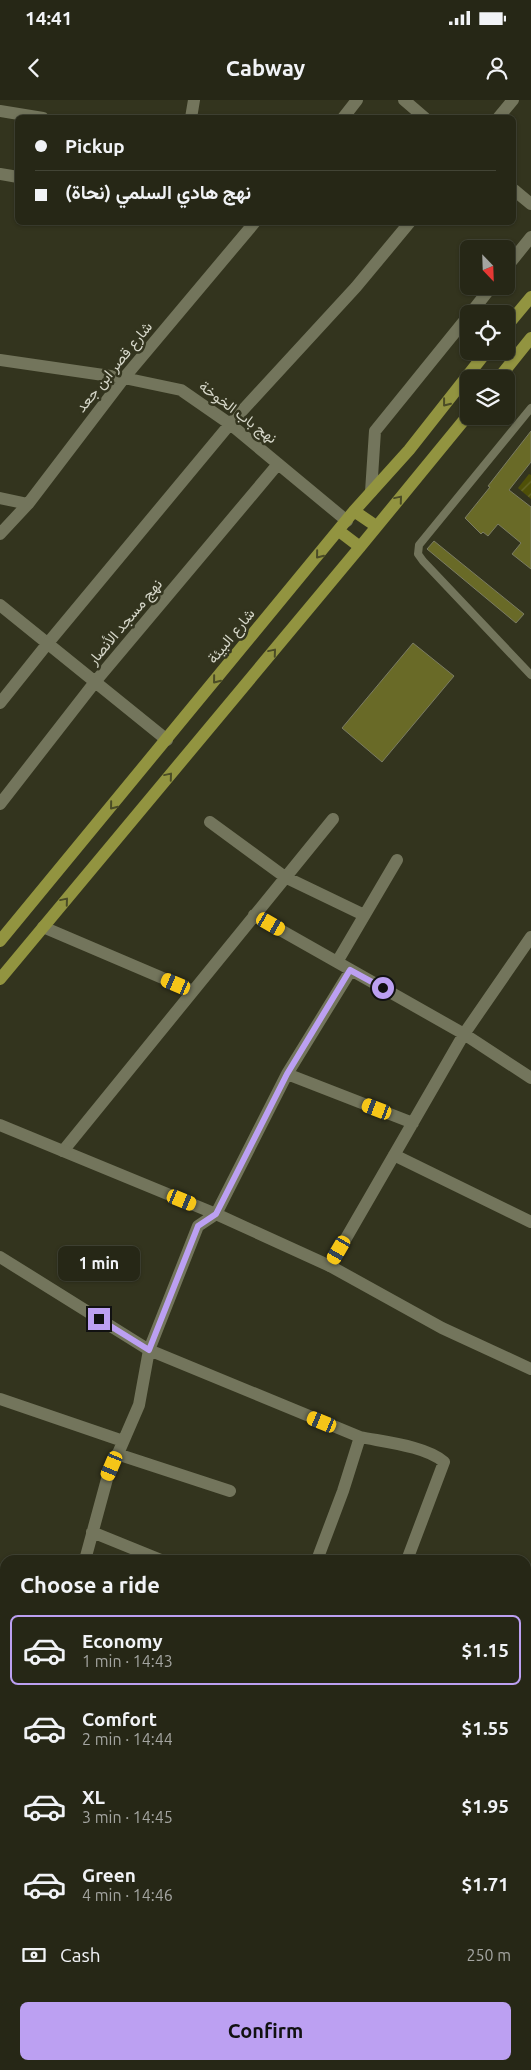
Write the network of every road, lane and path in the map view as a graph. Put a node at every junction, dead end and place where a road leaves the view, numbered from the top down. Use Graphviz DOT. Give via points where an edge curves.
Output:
graph roads {
  1 [pos="194,100"];
  2 [pos="357,100"];
  3 [pos="404,100"];
  4 [pos="513,100"];
  5 [pos="0,111"];
  6 [pos="25,115"];
  7 [pos="192,115"];
  8 [pos="345,115"];
  9 [pos="422,115"];
  10 [pos="500,115"];
  11 [pos="0,174"];
  12 [pos="15,176"];
  13 [pos="516,192"];
  14 [pos="531,204"];
  15 [pos="252,225"];
  16 [pos="408,225"];
  17 [pos="531,237"];
  18 [pos="515,257"];
  19 [pos="485,295"];
  20 [pos="531,297"];
  21 [pos="476,305"];
  22 [pos="515,317"];
  23 [pos="460,325"];
  24 [pos="531,338"];
  25 [pos="0,360"];
  26 [pos="480,360"];
  27 [pos="505,370"];
  28 [pos="124,378"];
  29 [pos="531,408"];
  30 [pos="230,424"];
  31 [pos="460,425"];
  32 [pos="278,464"];
  33 [pos="371,492"];
  34 [pos="0,498"];
  35 [pos="28,504"];
  36 [pos="347,521"];
  37 [pos="376,526"];
  38 [pos="0,534"];
  39 [pos="360,548"];
  40 [pos="0,605"];
  41 [pos="48,643"];
  42 [pos="531,675"];
  43 [pos="95,682"];
  44 [pos="0,704"];
  45 [pos="167,740"];
  46 [pos="0,804"];
  47 [pos="333,818"];
  48 [pos="210,822"];
  49 [pos="397,860"];
  50 [pos="286,877"];
  51 [pos="254,915"];
  52 [pos="364,915"];
  53 [pos="43,927"];
  54 [pos="531,937"];
  55 [pos="0,941"];
  56 [pos="337,962"];
  57 [pos="350,970"];
  58 [pos="0,979"];
  59 [pos="193,991"];
  60 [pos="464,1034"];
  61 [pos="287,1074"];
  62 [pos="531,1078"];
  63 [pos="413,1123"];
  64 [pos="0,1125"];
  65 [pos="63,1151"];
  66 [pos="394,1155"];
  67 [pos="216,1214"];
  68 [pos="531,1222"];
  69 [pos="0,1257"];
  70 [pos="330,1266"];
  71 [pos="149,1350"];
  72 [pos="531,1369"];
  73 [pos="0,1399"];
  74 [pos="360,1437"];
  75 [pos="123,1441"];
  76 [pos="118,1454"];
  77 [pos="230,1491"];
  78 [pos="92,1532"];
  79 [pos="86,1555"];
  80 [pos="149,1555"];
  81 [pos="319,1555"];
  82 [pos="409,1555"];
  1 -- 7 [label="street"];
  2 -- 8 [label="street"];
  3 -- 9 [label="street"];
  4 -- 10 [label="street"];
  5 -- 6 [label="street"];
  11 -- 12 [label="street"];
  13 -- 14 [label="street"];
  15 -- 28 [label="street, شارع قصر ابن جعد"];
  16 -- 30 [label="street" via="356,287"];
  17 -- 18 [label="street"];
  19 -- 21 [label="street"];
  20 -- 22 [label="main road"];
  23 -- 33 [label="street" via="375,431"];
  24 -- 27 [label="main road"];
  25 -- 28 [label="street, نهج باب الخوخة"];
  26 -- 33 [label="main road, شارع البيئة, one-way" via="409,450"];
  28 -- 30 [label="street, نهج باب الخوخة" via="181,390"];
  28 -- 35 [label="street, شارع قصر ابن جعد"];
  29 -- 42 [label="lane" via="418,549 423,561"];
  30 -- 32 [label="street, نهج باب الخوخة"];
  30 -- 41 [label="street"];
  37 -- 31 [label="main road, one-way"];
  32 -- 36 [label="street, نهج باب الخوخة"];
  32 -- 43 [label="street, نهج مسجد الأنصار"];
  33 -- 36 [label="main road, شارع البيئة"];
  34 -- 35 [label="street"];
  35 -- 38 [label="street, شارع قصر ابن جعد"];
  36 -- 37 [label="main road"];
  36 -- 39 [label="main road"];
  36 -- 45 [label="main road, شارع البيئة, one-way"];
  37 -- 39 [label="main road"];
  53 -- 39 [label="main road, one-way"];
  40 -- 41 [label="street"];
  41 -- 43 [label="street"];
  41 -- 44 [label="street"];
  43 -- 45 [label="street"];
  43 -- 46 [label="street, نهج مسجد الأنصار"];
  45 -- 55 [label="main road, شارع البيئة, one-way"];
  47 -- 50 [label="street"];
  48 -- 50 [label="street"];
  49 -- 52 [label="street"];
  50 -- 51 [label="street"];
  50 -- 52 [label="street"];
  51 -- 56 [label="street"];
  51 -- 59 [label="street"];
  52 -- 56 [label="street"];
  53 -- 58 [label="main road"];
  53 -- 59 [label="street"];
  54 -- 60 [label="street"];
  56 -- 57 [label="street"];
  57 -- 60 [label="street"];
  57 -- 61 [label="street"];
  59 -- 65 [label="street"];
  60 -- 62 [label="street"];
  60 -- 63 [label="street"];
  61 -- 63 [label="street"];
  61 -- 67 [label="street"];
  63 -- 66 [label="street"];
  64 -- 65 [label="street"];
  65 -- 67 [label="street"];
  66 -- 68 [label="street"];
  66 -- 70 [label="street"];
  67 -- 70 [label="street"];
  67 -- 71 [label="street" via="198,1226"];
  69 -- 71 [label="street"];
  70 -- 72 [label="street" via="442,1328"];
  71 -- 74 [label="street"];
  71 -- 75 [label="street" via="139,1405"];
  73 -- 75 [label="street"];
  74 -- 81 [label="street" via="344,1491"];
  74 -- 82 [label="street" via="426,1452 444,1462"];
  75 -- 76 [label="street"];
  76 -- 77 [label="street"];
  76 -- 78 [label="street" via="106,1479"];
  78 -- 79 [label="street"];
  78 -- 80 [label="street"];
}
